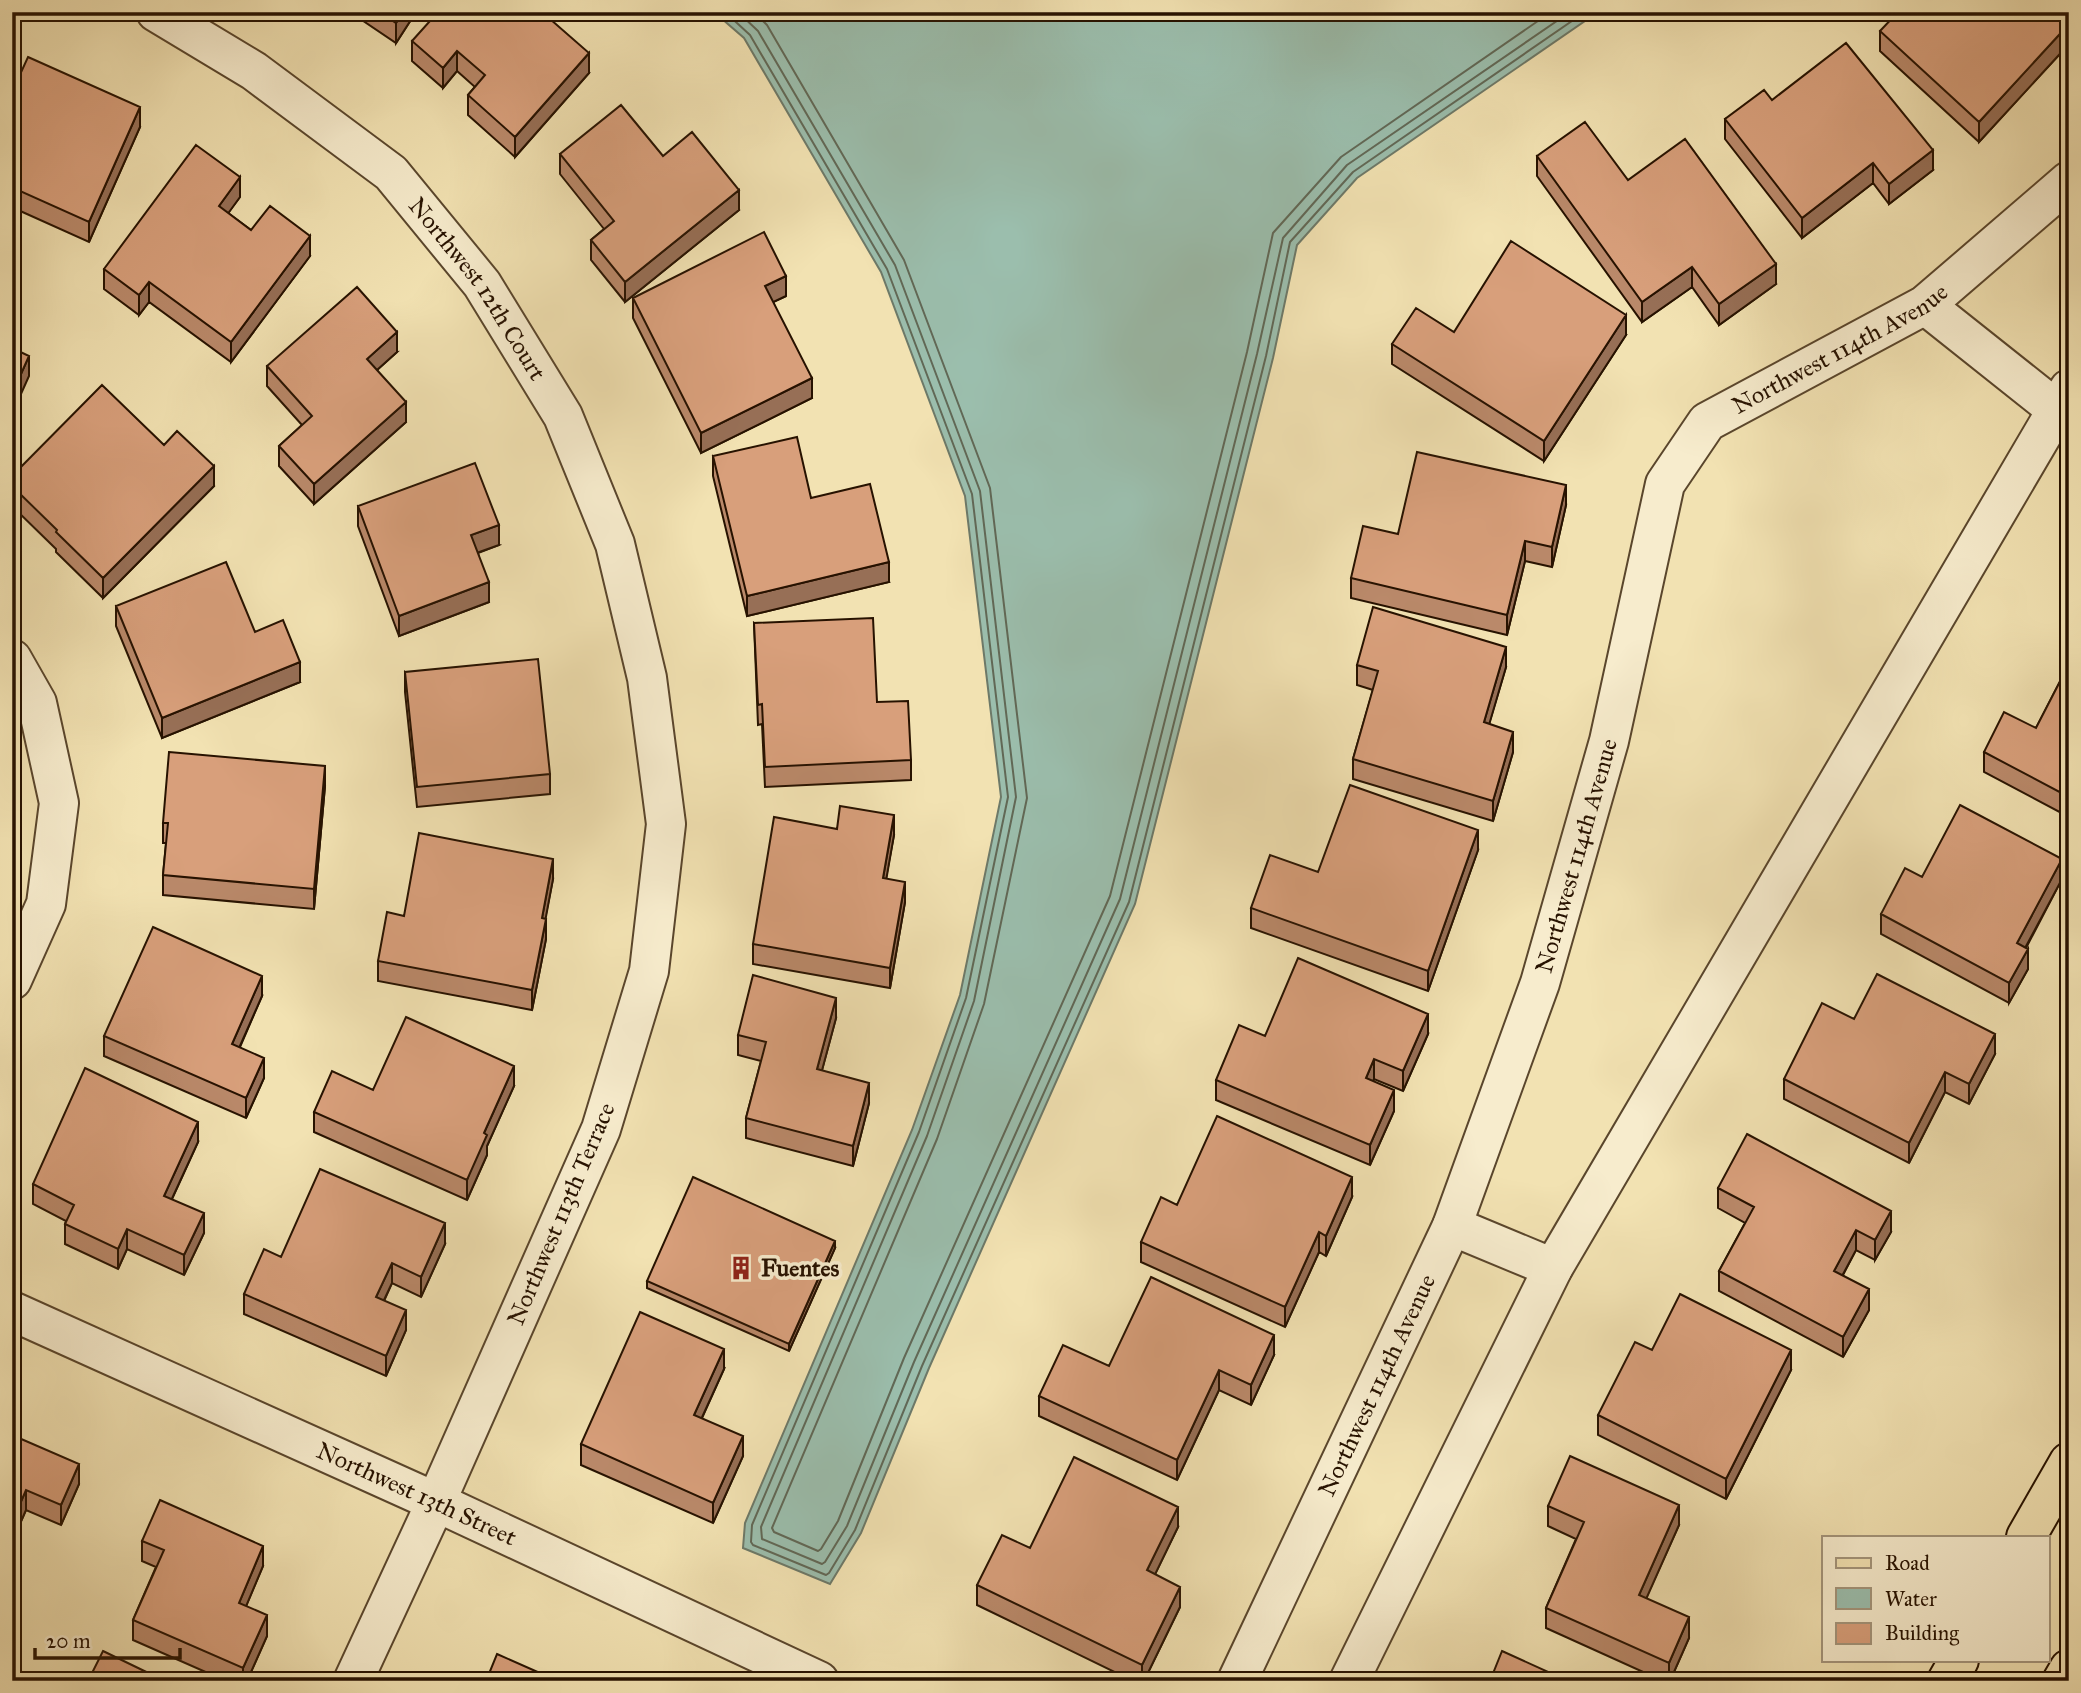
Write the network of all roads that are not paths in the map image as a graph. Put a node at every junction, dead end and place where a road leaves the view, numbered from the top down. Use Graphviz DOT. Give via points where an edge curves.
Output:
graph roads {
  1 [pos="156,12"];
  2 [pos="2069,181"];
  3 [pos="1925,306"];
  4 [pos="2063,400"];
  5 [pos="12,659"];
  6 [pos="647,678"];
  7 [pos="12,980"];
  8 [pos="1452,1226"];
  9 [pos="1553,1268"];
  10 [pos="12,1311"];
  11 [pos="2069,1462"];
  12 [pos="436,1502"];
  13 [pos="2027,1536"];
  14 [pos="1958,1662"];
  15 [pos="2069,1669"];
  16 [pos="353,1681"];
  17 [pos="819,1681"];
  18 [pos="1237,1681"];
  19 [pos="1349,1681"];
  20 [pos="1947,1681"];
  21 [pos="2062,1681"];
  1 -- 6 [label="street, Northwest 12th Court" via="254,71 391,173 482,284 563,416 615,544"];
  2 -- 3 [label="street, Northwest 114th Avenue"];
  3 -- 4 [label="street"];
  3 -- 8 [label="street, Northwest 114th Avenue" via="1707,422 1665,484 1605,755 1540,983"];
  4 -- 9 [label="street"];
  5 -- 7 [label="street" via="37,703 59,803 47,904"];
  6 -- 12 [label="street, Northwest 113th Terrace" via="666,824 649,971 601,1129"];
  8 -- 9 [label="street"];
  8 -- 18 [label="street, Northwest 114th Avenue"];
  9 -- 19 [label="street"];
  10 -- 12 [label="street, Northwest 13th Street"];
  11 -- 13 [label="main road"];
  12 -- 16 [label="street, Northwest 113th Terrace"];
  12 -- 17 [label="street, Northwest 13th Street"];
  14 -- 20 [label="main road"];
  15 -- 21 [label="main road"];
}
